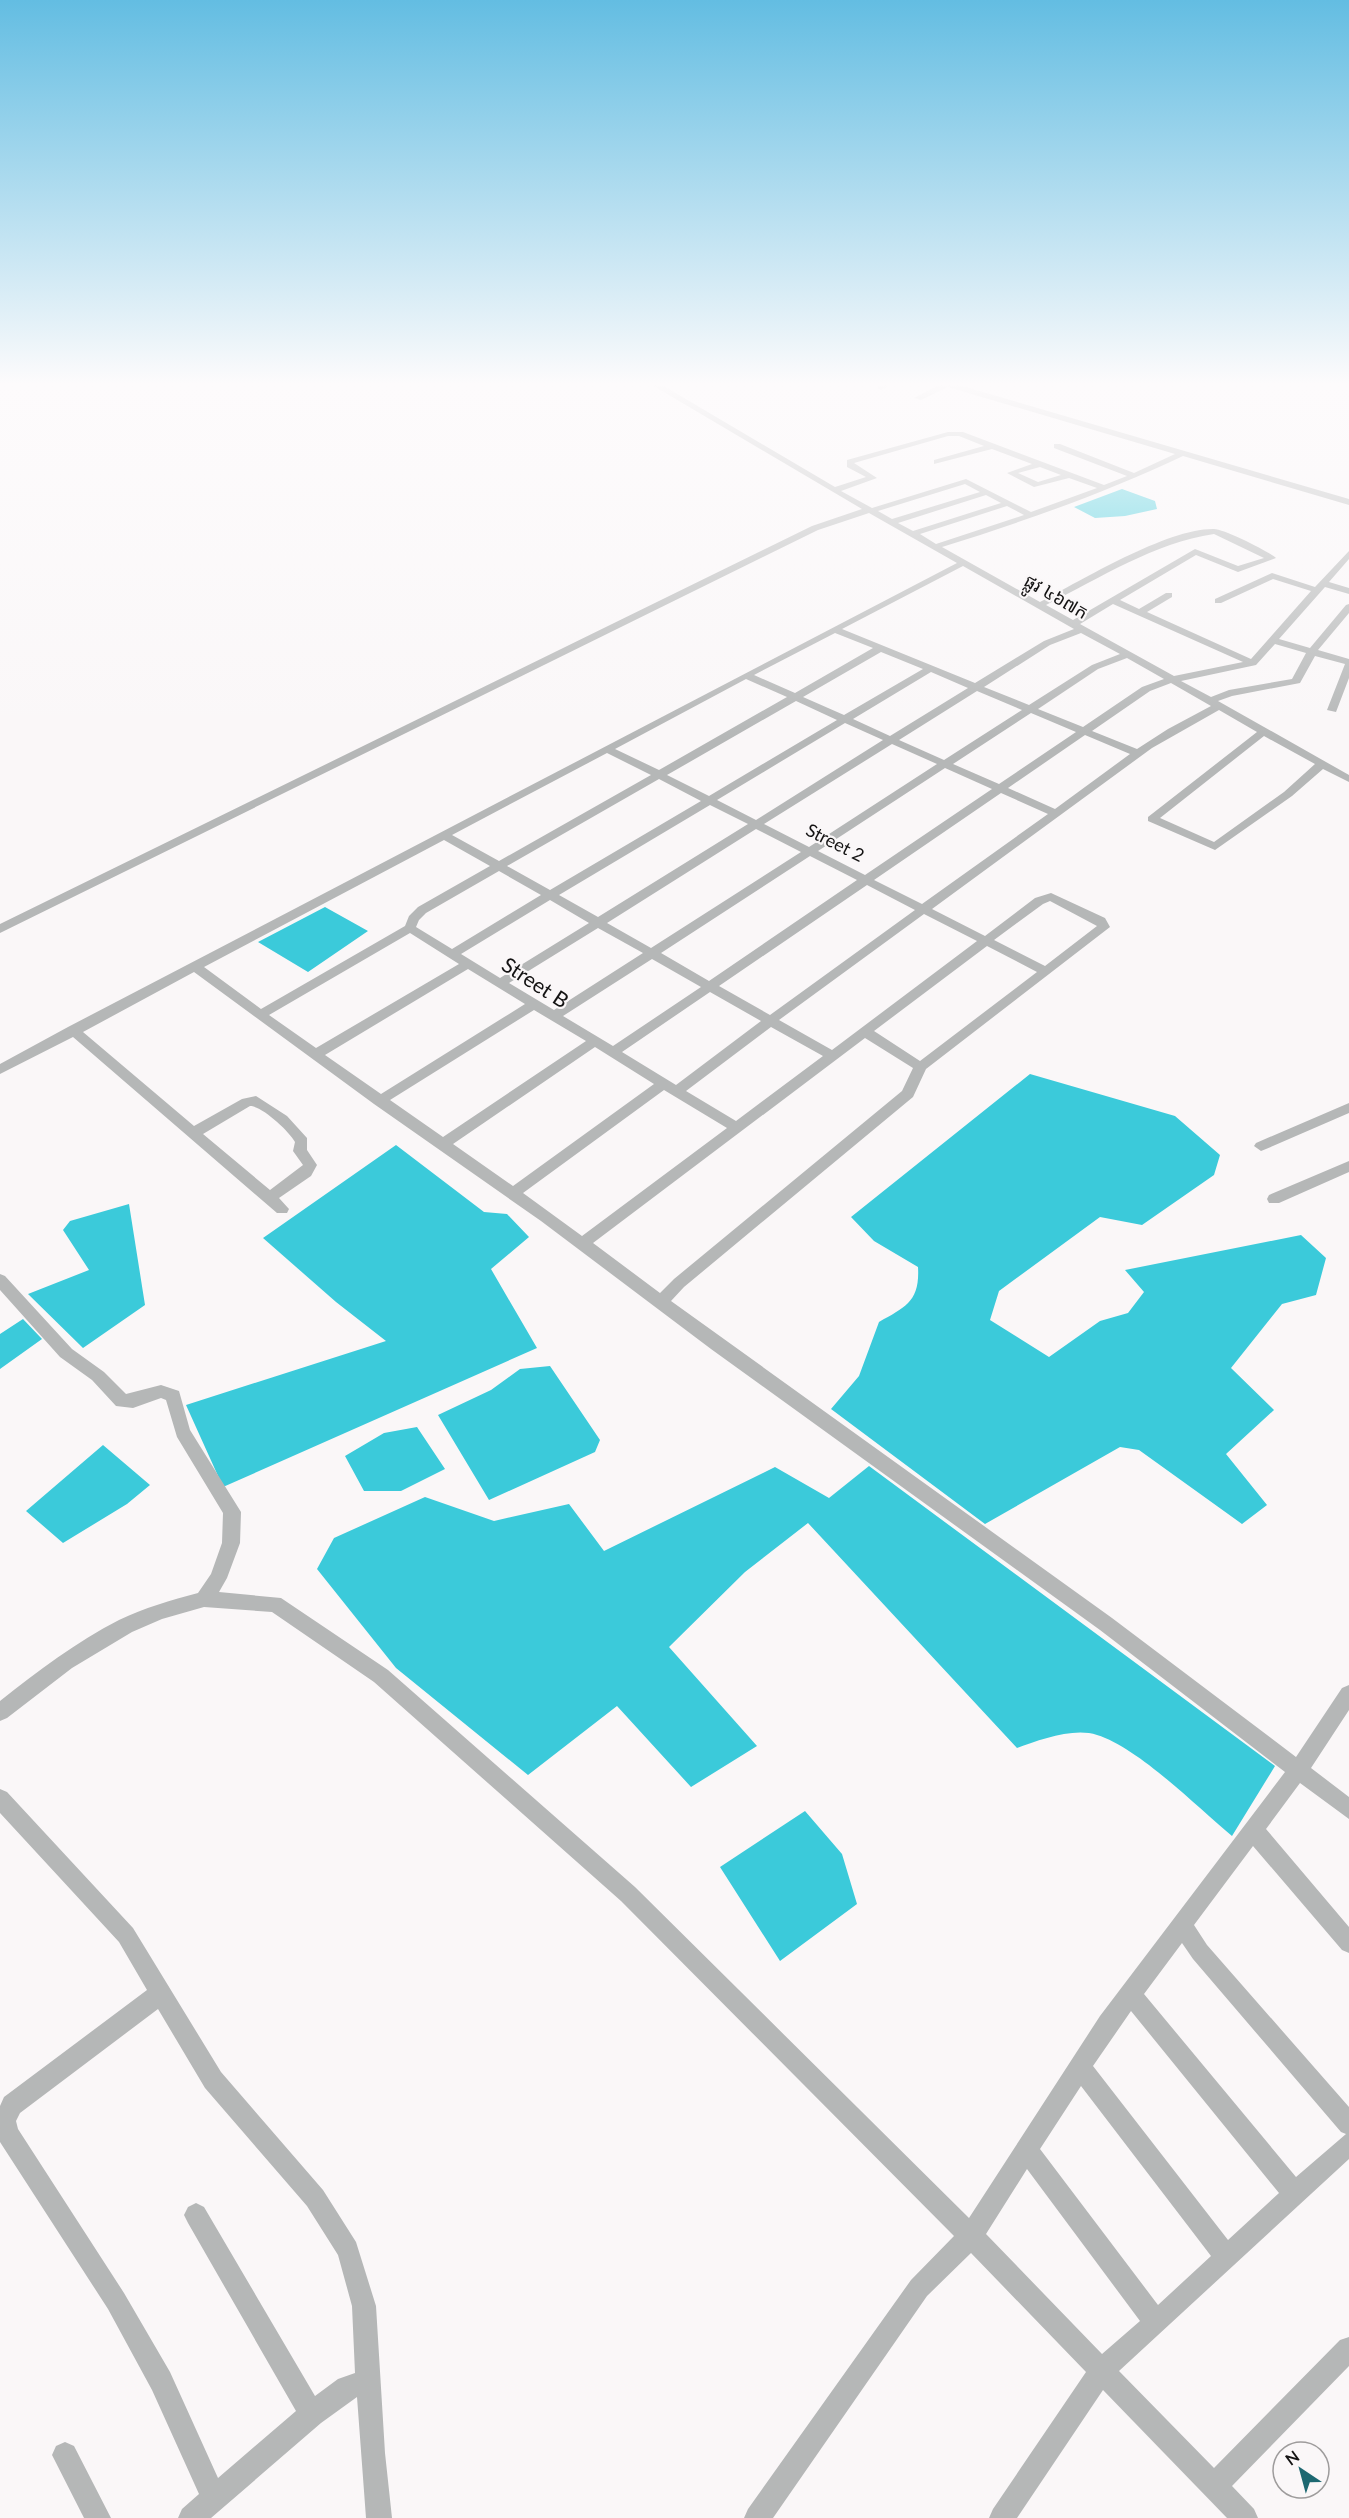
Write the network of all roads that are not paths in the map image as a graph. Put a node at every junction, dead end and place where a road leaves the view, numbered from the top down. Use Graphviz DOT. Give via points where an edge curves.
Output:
graph roads {
  1 [pos="855,503"];
  2 [pos="897,503"];
  3 [pos="954,503"];
  4 [pos="1009,503"];
  5 [pos="1067,503"];
  6 [pos="870,511"];
  7 [pos="1032,516"];
  8 [pos="891,522"];
  9 [pos="912,534"];
  10 [pos="934,547"];
  11 [pos="1349,554"];
  12 [pos="963,563"];
  13 [pos="1250,567"];
  14 [pos="1272,576"];
  15 [pos="1319,586"];
  16 [pos="1349,591"];
  17 [pos="1169,595"];
  18 [pos="1114,601"];
  19 [pos="1218,601"];
  20 [pos="1038,606"];
  21 [pos="1349,607"];
  22 [pos="1140,612"];
  23 [pos="1075,627"];
  24 [pos="834,629"];
  25 [pos="1274,641"];
  26 [pos="881,648"];
  27 [pos="1312,651"];
  28 [pos="1127,655"];
  29 [pos="1253,663"];
  30 [pos="1349,663"];
  31 [pos="931,668"];
  32 [pos="746,675"];
  33 [pos="1171,680"];
  34 [pos="977,687"];
  35 [pos="795,697"];
  36 [pos="1215,704"];
  37 [pos="1031,709"];
  38 [pos="1332,710"];
  39 [pos="844,719"];
  40 [pos="1085,731"];
  41 [pos="1264,732"];
  42 [pos="892,740"];
  43 [pos="608,749"];
  44 [pos="1140,754"];
  45 [pos="945,764"];
  46 [pos="1322,764"];
  47 [pos="659,775"];
  48 [pos="1349,779"];
  49 [pos="1000,789"];
  50 [pos="709,800"];
  51 [pos="1056,814"];
  52 [pos="758,824"];
  53 [pos="444,835"];
  54 [pos="811,851"];
  55 [pos="500,867"];
  56 [pos="868,879"];
  57 [pos="550,896"];
  58 [pos="924,908"];
  59 [pos="598,923"];
  60 [pos="410,928"];
  61 [pos="0,929"];
  62 [pos="987,940"];
  63 [pos="452,954"];
  64 [pos="651,954"];
  65 [pos="469,963"];
  66 [pos="195,968"];
  67 [pos="1045,971"];
  68 [pos="501,983"];
  69 [pos="710,987"];
  70 [pos="532,1005"];
  71 [pos="260,1015"];
  72 [pos="553,1017"];
  73 [pos="770,1021"];
  74 [pos="73,1030"];
  75 [pos="864,1031"];
  76 [pos="594,1042"];
  77 [pos="612,1053"];
  78 [pos="315,1055"];
  79 [pos="832,1056"];
  80 [pos="920,1067"];
  81 [pos="0,1070"];
  82 [pos="669,1088"];
  83 [pos="379,1101"];
  84 [pos="1349,1108"];
  85 [pos="735,1127"];
  86 [pos="194,1133"];
  87 [pos="442,1144"];
  88 [pos="1261,1146"];
  89 [pos="1349,1166"];
  90 [pos="512,1194"];
  91 [pos="269,1198"];
  92 [pos="1274,1198"];
  93 [pos="282,1209"];
  94 [pos="584,1243"];
  95 [pos="0,1281"];
  96 [pos="661,1302"];
  97 [pos="204,1599"];
  98 [pos="1349,1694"];
  99 [pos="0,1713"];
  100 [pos="1298,1770"];
  101 [pos="0,1799"];
  102 [pos="1349,1809"];
  103 [pos="1254,1829"];
  104 [pos="1182,1925"];
  105 [pos="1349,1942"];
  106 [pos="161,1993"];
  107 [pos="1130,1995"];
  108 [pos="1080,2067"];
  109 [pos="1349,2124"];
  110 [pos="1349,2144"];
  111 [pos="1027,2150"];
  112 [pos="1295,2194"];
  113 [pos="195,2215"];
  114 [pos="971,2236"];
  115 [pos="1227,2258"];
  116 [pos="1156,2324"];
  117 [pos="1349,2349"];
  118 [pos="1101,2370"];
  119 [pos="368,2381"];
  120 [pos="312,2414"];
  121 [pos="65,2455"];
  122 [pos="1214,2486"];
  123 [pos="214,2498"];
  124 [pos="98,2518"];
  125 [pos="190,2518"];
  126 [pos="378,2518"];
  127 [pos="757,2518"];
  128 [pos="1002,2518"];
  129 [pos="1245,2518"];
  1 -- 6 [label="street, ផ្លូវ ៤៦៧ក"];
  2 -- 6 [label="street"];
  3 -- 8 [label="street"];
  4 -- 7 [label="street"];
  4 -- 9 [label="street"];
  5 -- 7 [label="street"];
  6 -- 8 [label="street, ផ្លូវ ៤៦៧ក"];
  6 -- 61 [label="street" via="815,528"];
  7 -- 10 [label="street"];
  8 -- 9 [label="street, ផ្លូវ ៤៦៧ក"];
  9 -- 10 [label="street, ផ្លូវ ៤៦៧ក"];
  10 -- 12 [label="street, ផ្លូវ ៤៦៧ក"];
  11 -- 15 [label="street"];
  12 -- 20 [label="street, ផ្លូវ ៤៦៧ក"];
  12 -- 24 [label="street"];
  13 -- 14 [label="street"];
  13 -- 18 [label="street" via="1232,568 1195,552"];
  13 -- 20 [label="street" via="1272,558 1227,535 1208,531 1137,555"];
  14 -- 15 [label="street"];
  14 -- 19 [label="street"];
  15 -- 16 [label="street"];
  15 -- 25 [label="street"];
  17 -- 22 [label="street"];
  18 -- 22 [label="street"];
  18 -- 23 [label="street"];
  20 -- 23 [label="street, ផ្លូវ ៤៦៧ក"];
  21 -- 27 [label="street"];
  22 -- 29 [label="street"];
  23 -- 28 [label="street, ផ្លូវ ៤៦៧ក"];
  23 -- 34 [label="street"];
  24 -- 26 [label="street"];
  24 -- 32 [label="street"];
  25 -- 27 [label="street"];
  25 -- 29 [label="street"];
  26 -- 31 [label="street"];
  26 -- 35 [label="street"];
  27 -- 30 [label="street"];
  27 -- 36 [label="street" via="1296,681 1229,693"];
  28 -- 33 [label="street, ផ្លូវ ៤៦៧ក"];
  28 -- 37 [label="street" via="1095,667"];
  29 -- 33 [label="street"];
  30 -- 38 [label="street"];
  31 -- 34 [label="street"];
  31 -- 39 [label="street"];
  32 -- 35 [label="street"];
  32 -- 43 [label="street"];
  33 -- 36 [label="street, ផ្លូវ ៤៦៧ក"];
  33 -- 40 [label="street" via="1146,689"];
  34 -- 37 [label="street"];
  34 -- 42 [label="street"];
  35 -- 39 [label="street"];
  35 -- 47 [label="street"];
  36 -- 41 [label="street, ផ្លូវ ៤៦៧ក"];
  36 -- 44 [label="street"];
  37 -- 40 [label="street"];
  37 -- 45 [label="street"];
  39 -- 42 [label="street"];
  39 -- 50 [label="street"];
  40 -- 44 [label="street"];
  40 -- 49 [label="street"];
  41 -- 46 [label="street, ផ្លូវ ៤៦៧ក"];
  41 -- 46 [label="street" via="1152,819 1215,847"];
  42 -- 45 [label="street"];
  42 -- 52 [label="street"];
  43 -- 47 [label="street, Street 2"];
  43 -- 53 [label="street"];
  44 -- 51 [label="street"];
  45 -- 49 [label="street"];
  45 -- 54 [label="street"];
  46 -- 48 [label="street, ផ្លូវ ៤៦៧ក"];
  47 -- 50 [label="street, Street 2"];
  47 -- 55 [label="street"];
  49 -- 51 [label="street"];
  49 -- 56 [label="street"];
  50 -- 52 [label="street, Street 2"];
  50 -- 57 [label="street"];
  51 -- 58 [label="street"];
  52 -- 54 [label="street, Street 2"];
  52 -- 59 [label="street"];
  53 -- 55 [label="street"];
  53 -- 66 [label="street"];
  54 -- 56 [label="street, Street 2"];
  54 -- 64 [label="street"];
  55 -- 57 [label="street"];
  55 -- 60 [label="street" via="422,910"];
  56 -- 58 [label="street, Street 2"];
  56 -- 69 [label="street"];
  57 -- 59 [label="street"];
  57 -- 63 [label="street"];
  58 -- 62 [label="street, Street 2"];
  58 -- 73 [label="street"];
  59 -- 64 [label="street"];
  59 -- 68 [label="street"];
  60 -- 63 [label="street, Street B"];
  60 -- 71 [label="street"];
  62 -- 67 [label="street, Street 2"];
  62 -- 67 [label="street" via="1039,901 1051,897 1101,921 1104,927"];
  62 -- 75 [label="street"];
  63 -- 65 [label="street, Street B"];
  64 -- 69 [label="street"];
  64 -- 72 [label="street"];
  65 -- 68 [label="street, Street B"];
  65 -- 78 [label="street"];
  66 -- 71 [label="street"];
  66 -- 74 [label="street"];
  67 -- 80 [label="street"];
  68 -- 70 [label="street, Street B"];
  69 -- 73 [label="street"];
  69 -- 77 [label="street"];
  70 -- 72 [label="street, Street B"];
  70 -- 83 [label="street"];
  71 -- 78 [label="street"];
  72 -- 76 [label="street, Street B"];
  73 -- 79 [label="street"];
  73 -- 82 [label="street"];
  74 -- 81 [label="street"];
  74 -- 86 [label="street"];
  75 -- 79 [label="street"];
  75 -- 80 [label="street"];
  76 -- 77 [label="street, Street B"];
  76 -- 87 [label="street"];
  77 -- 82 [label="street, Street B"];
  78 -- 83 [label="street"];
  79 -- 85 [label="street"];
  80 -- 96 [label="street" via="908,1094"];
  82 -- 85 [label="street, Street B"];
  82 -- 90 [label="street"];
  83 -- 87 [label="street"];
  84 -- 88 [label="street"];
  85 -- 94 [label="street"];
  86 -- 91 [label="street"];
  86 -- 91 [label="street" via="247,1102 256,1101 280,1119 301,1138 300,1151 310,1165 306,1173"];
  87 -- 90 [label="street"];
  89 -- 92 [label="street"];
  90 -- 94 [label="street"];
  91 -- 93 [label="street"];
  94 -- 96 [label="street"];
  95 -- 97 [label="street" via="66,1353 98,1376 122,1401 161,1391 173,1396 183,1432 232,1512 231,1542 218,1578"];
  96 -- 100 [label="street" via="1106,1624"];
  97 -- 99 [label="street" via="126,1626 65,1662"];
  97 -- 114 [label="street" via="275,1604 381,1676 628,1894"];
  98 -- 100 [label="street"];
  100 -- 102 [label="street"];
  100 -- 103 [label="street"];
  101 -- 106 [label="street" via="126,1935"];
  103 -- 104 [label="street"];
  103 -- 105 [label="street"];
  104 -- 107 [label="street"];
  104 -- 109 [label="street" via="1200,1952"];
  106 -- 119 [label="street" via="213,2080 315,2198 348,2250 364,2306"];
  106 -- 123 [label="street" via="12,2105 5,2120 7,2133 105,2281 156,2371"];
  107 -- 108 [label="street"];
  107 -- 112 [label="street"];
  108 -- 111 [label="street"];
  108 -- 115 [label="street"];
  110 -- 112 [label="street"];
  111 -- 114 [label="street"];
  111 -- 116 [label="street"];
  112 -- 115 [label="street"];
  113 -- 120 [label="street"];
  114 -- 118 [label="street"];
  114 -- 127 [label="street" via="919,2288"];
  115 -- 116 [label="street"];
  116 -- 118 [label="street"];
  117 -- 122 [label="street"];
  118 -- 122 [label="street"];
  118 -- 128 [label="street"];
  119 -- 120 [label="street" via="347,2388"];
  119 -- 126 [label="street"];
  120 -- 123 [label="street"];
  121 -- 124 [label="street"];
  122 -- 129 [label="street"];
  123 -- 125 [label="street"];
}
